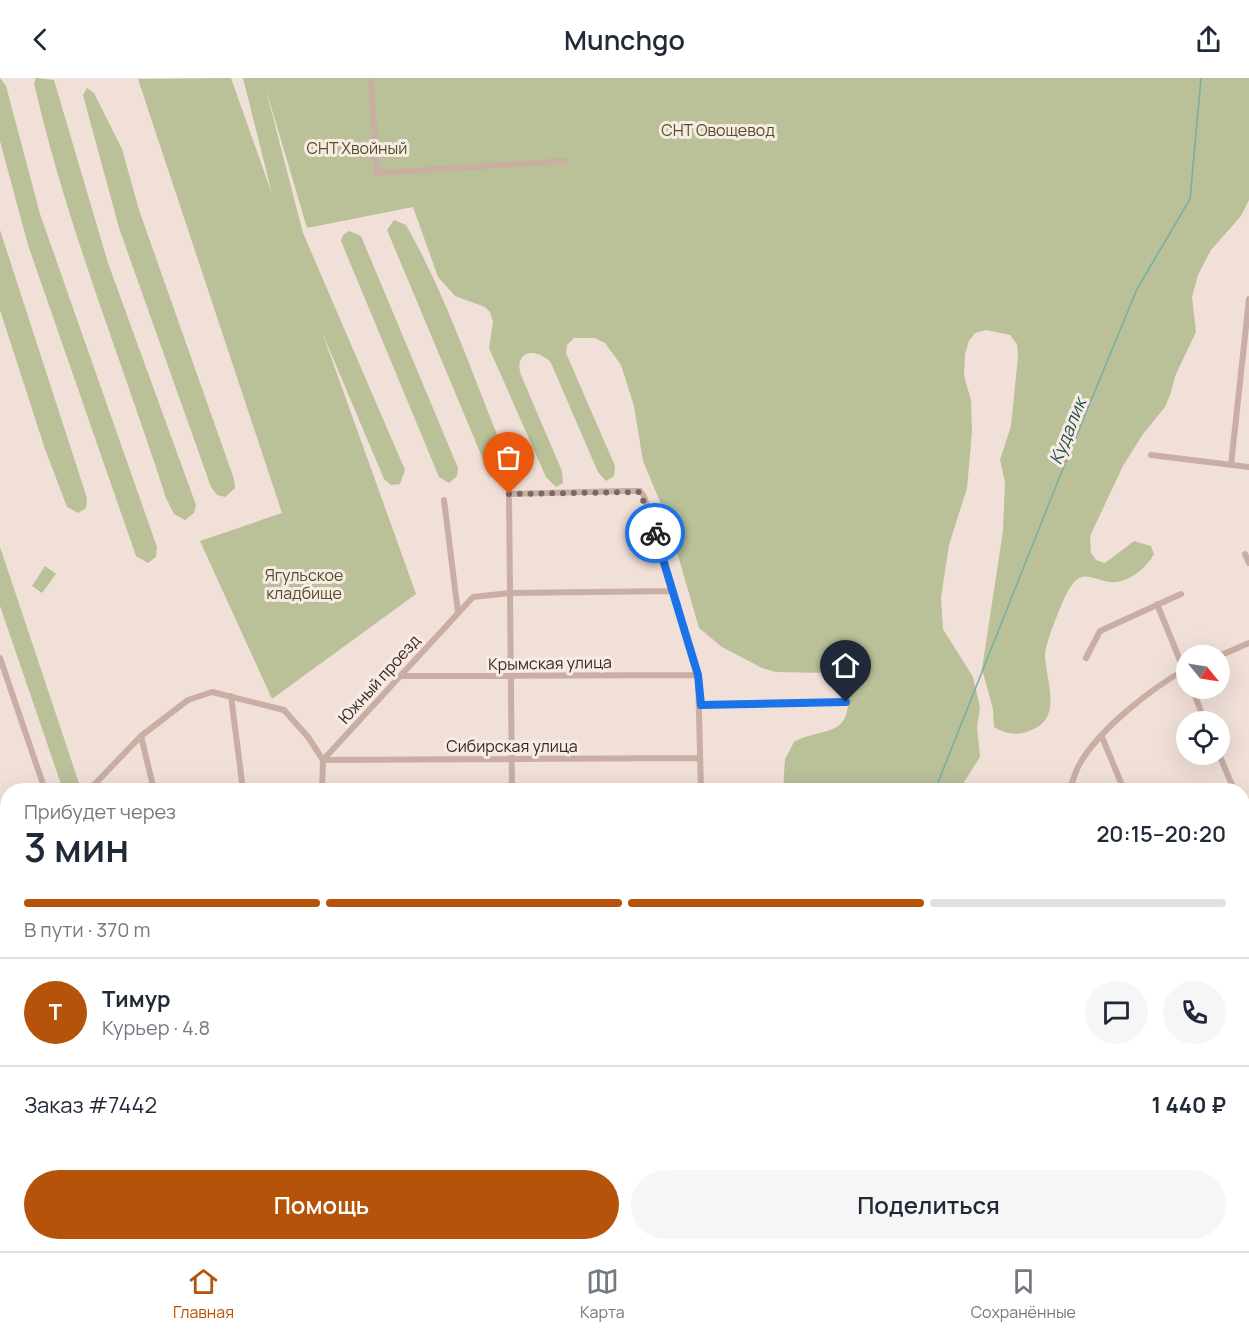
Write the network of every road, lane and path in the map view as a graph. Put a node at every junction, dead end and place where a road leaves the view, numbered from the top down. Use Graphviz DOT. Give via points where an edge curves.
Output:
graph roads {
  1 [pos="371,78"];
  2 [pos="565,161"];
  3 [pos="1249,299"];
  4 [pos="1240,377"];
  5 [pos="1249,378"];
  6 [pos="1151,455"];
  7 [pos="1231,465"];
  8 [pos="1249,467"];
  9 [pos="444,500"];
  10 [pos="1245,554"];
  11 [pos="1249,563"];
  12 [pos="673,591"];
  13 [pos="510,593"];
  14 [pos="1181,594"];
  15 [pos="1157,604"];
  16 [pos="458,613"];
  17 [pos="1249,643"];
  18 [pos="1176,649"];
  19 [pos="1230,651"];
  20 [pos="0,658"];
  21 [pos="1086,658"];
  22 [pos="698,675"];
  23 [pos="402,676"];
  24 [pos="511,678"];
  25 [pos="1176,678"];
  26 [pos="231,696"];
  27 [pos="846,702"];
  28 [pos="701,705"];
  29 [pos="141,736"];
  30 [pos="1102,737"];
  31 [pos="700,758"];
  32 [pos="323,760"];
  33 [pos="513,760"];
  34 [pos="1224,765"];
  35 [pos="43,783"];
  36 [pos="96,783"];
  37 [pos="152,783"];
  38 [pos="242,783"];
  39 [pos="322,783"];
  40 [pos="512,783"];
  41 [pos="701,783"];
  42 [pos="1072,783"];
  43 [pos="1121,783"];
  44 [pos="1231,783"];
  1 -- 2 [label="street" via="377,173"];
  3 -- 4 [label="street"];
  4 -- 5 [label="street"];
  4 -- 7 [label="street"];
  6 -- 7 [label="street"];
  7 -- 8 [label="street"];
  9 -- 16 [label="street"];
  10 -- 11 [label="street"];
  12 -- 13 [label="street"];
  12 -- 13 [label="street" via="642,493 584,491 509,494"];
  12 -- 22 [label="street"];
  13 -- 16 [label="street, Южный проезд" via="477,594"];
  13 -- 24 [label="street"];
  14 -- 15 [label="street"];
  15 -- 18 [label="street"];
  15 -- 21 [label="street" via="1100,631"];
  16 -- 23 [label="street, Южный проезд"];
  17 -- 19 [label="street"];
  20 -- 35 [label="street"];
  22 -- 24 [label="street, Крымская улица"];
  22 -- 28 [label="street"];
  23 -- 24 [label="street, Крымская улица"];
  23 -- 32 [label="street, Южный проезд"];
  24 -- 33 [label="street"];
  25 -- 30 [label="street" via="1135,703"];
  26 -- 29 [label="street" via="201,694"];
  26 -- 32 [label="street" via="284,710"];
  26 -- 38 [label="street"];
  27 -- 28 [label="street"];
  28 -- 31 [label="street"];
  29 -- 36 [label="street"];
  29 -- 37 [label="street"];
  30 -- 42 [label="street" via="1080,764"];
  30 -- 43 [label="street"];
  31 -- 33 [label="street, Сибирская улица"];
  31 -- 41 [label="street"];
  32 -- 33 [label="street, Сибирская улица"];
  32 -- 39 [label="street"];
  33 -- 40 [label="street"];
  34 -- 44 [label="street"];
}
